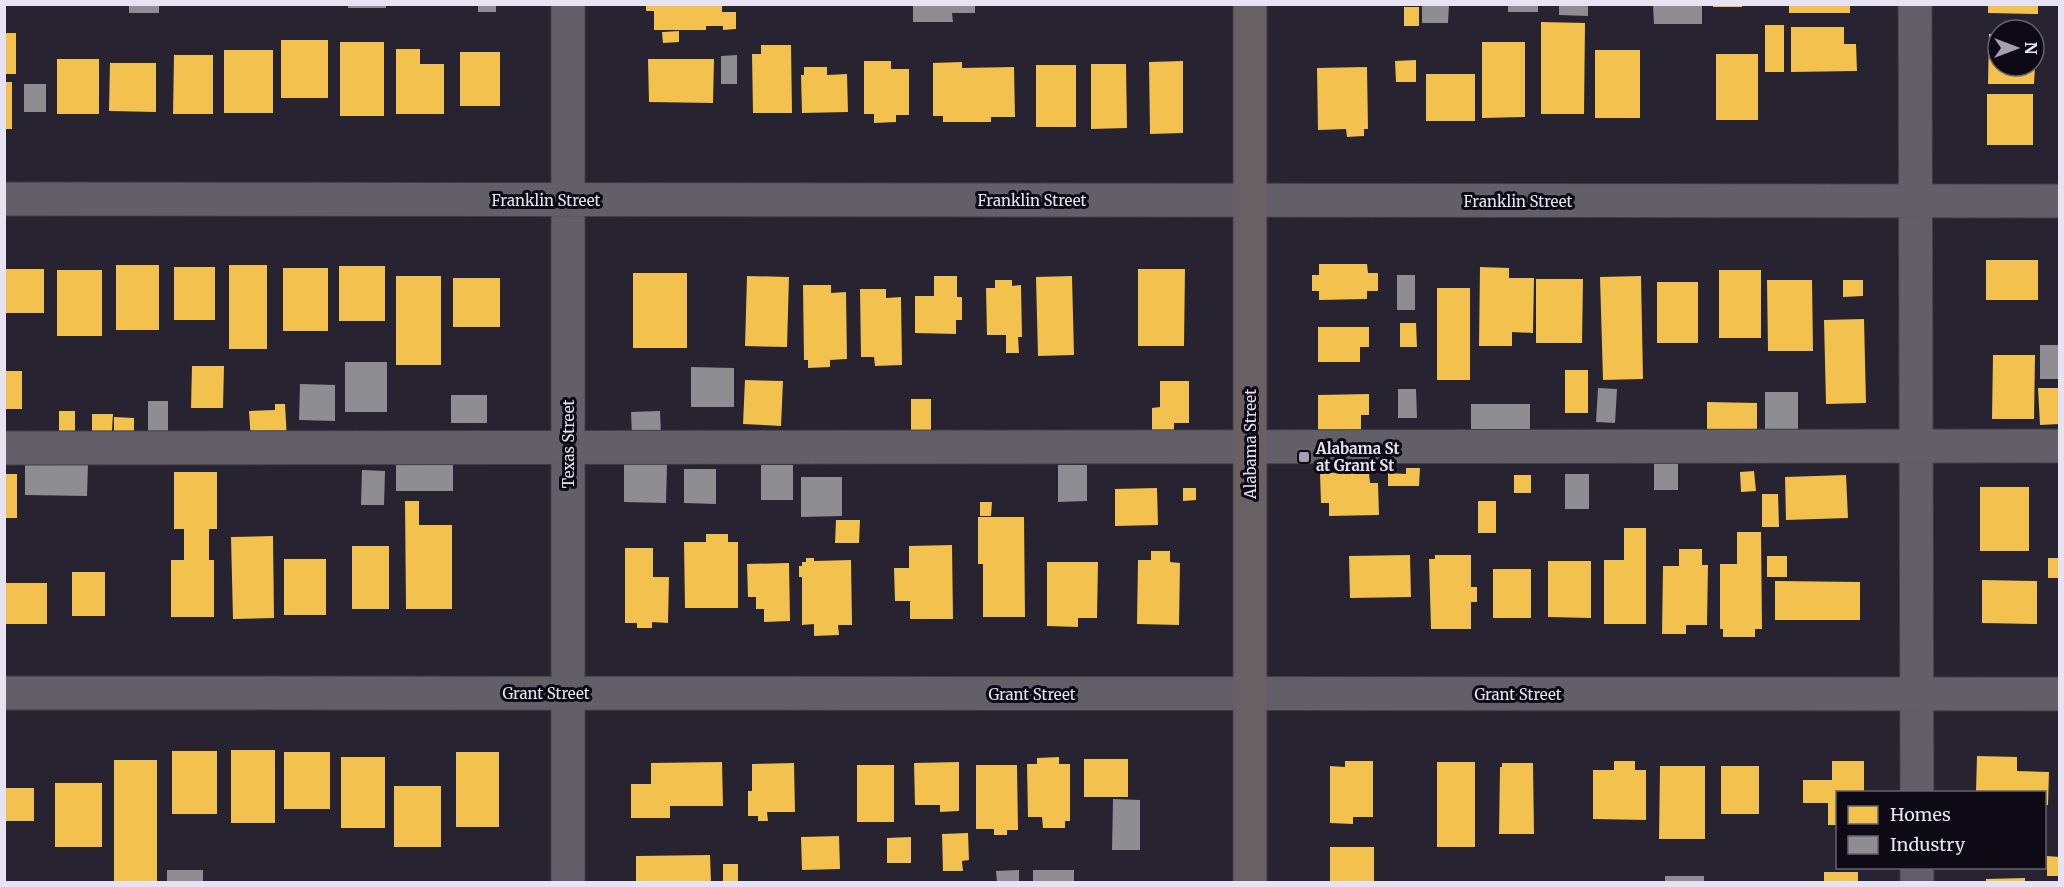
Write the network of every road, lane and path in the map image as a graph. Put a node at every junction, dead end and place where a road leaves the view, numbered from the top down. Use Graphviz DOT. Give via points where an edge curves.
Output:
graph roads {
  1 [pos="568,4"];
  2 [pos="1250,4"];
  3 [pos="1915,4"];
  4 [pos="4,199"];
  5 [pos="568,200"];
  6 [pos="1250,200"];
  7 [pos="1916,201"];
  8 [pos="2060,201"];
  9 [pos="1916,446"];
  10 [pos="2060,446"];
  11 [pos="568,447"];
  12 [pos="1250,447"];
  13 [pos="4,448"];
  14 [pos="4,693"];
  15 [pos="568,693"];
  16 [pos="1250,694"];
  17 [pos="1916,694"];
  18 [pos="2060,694"];
  19 [pos="1917,791"];
  20 [pos="568,882"];
  21 [pos="1250,882"];
  1 -- 5 [label="street, Texas Street"];
  2 -- 6 [label="main road, Alabama Street"];
  3 -- 7 [label="street"];
  4 -- 5 [label="street, Franklin Street"];
  5 -- 6 [label="street, Franklin Street"];
  5 -- 11 [label="street, Texas Street"];
  6 -- 7 [label="street, Franklin Street"];
  6 -- 12 [label="main road, Alabama Street"];
  7 -- 8 [label="street, Franklin Street"];
  7 -- 9 [label="street"];
  9 -- 10 [label="street"];
  9 -- 12 [label="street"];
  9 -- 17 [label="street"];
  11 -- 12 [label="street"];
  11 -- 13 [label="street"];
  11 -- 15 [label="street, Texas Street"];
  12 -- 16 [label="main road, Alabama Street"];
  14 -- 15 [label="street, Grant Street"];
  15 -- 16 [label="street, Grant Street"];
  15 -- 20 [label="street, Texas Street"];
  16 -- 17 [label="street, Grant Street"];
  16 -- 21 [label="main road, Alabama Street"];
  17 -- 18 [label="street, Grant Street"];
  17 -- 19 [label="street"];
}
